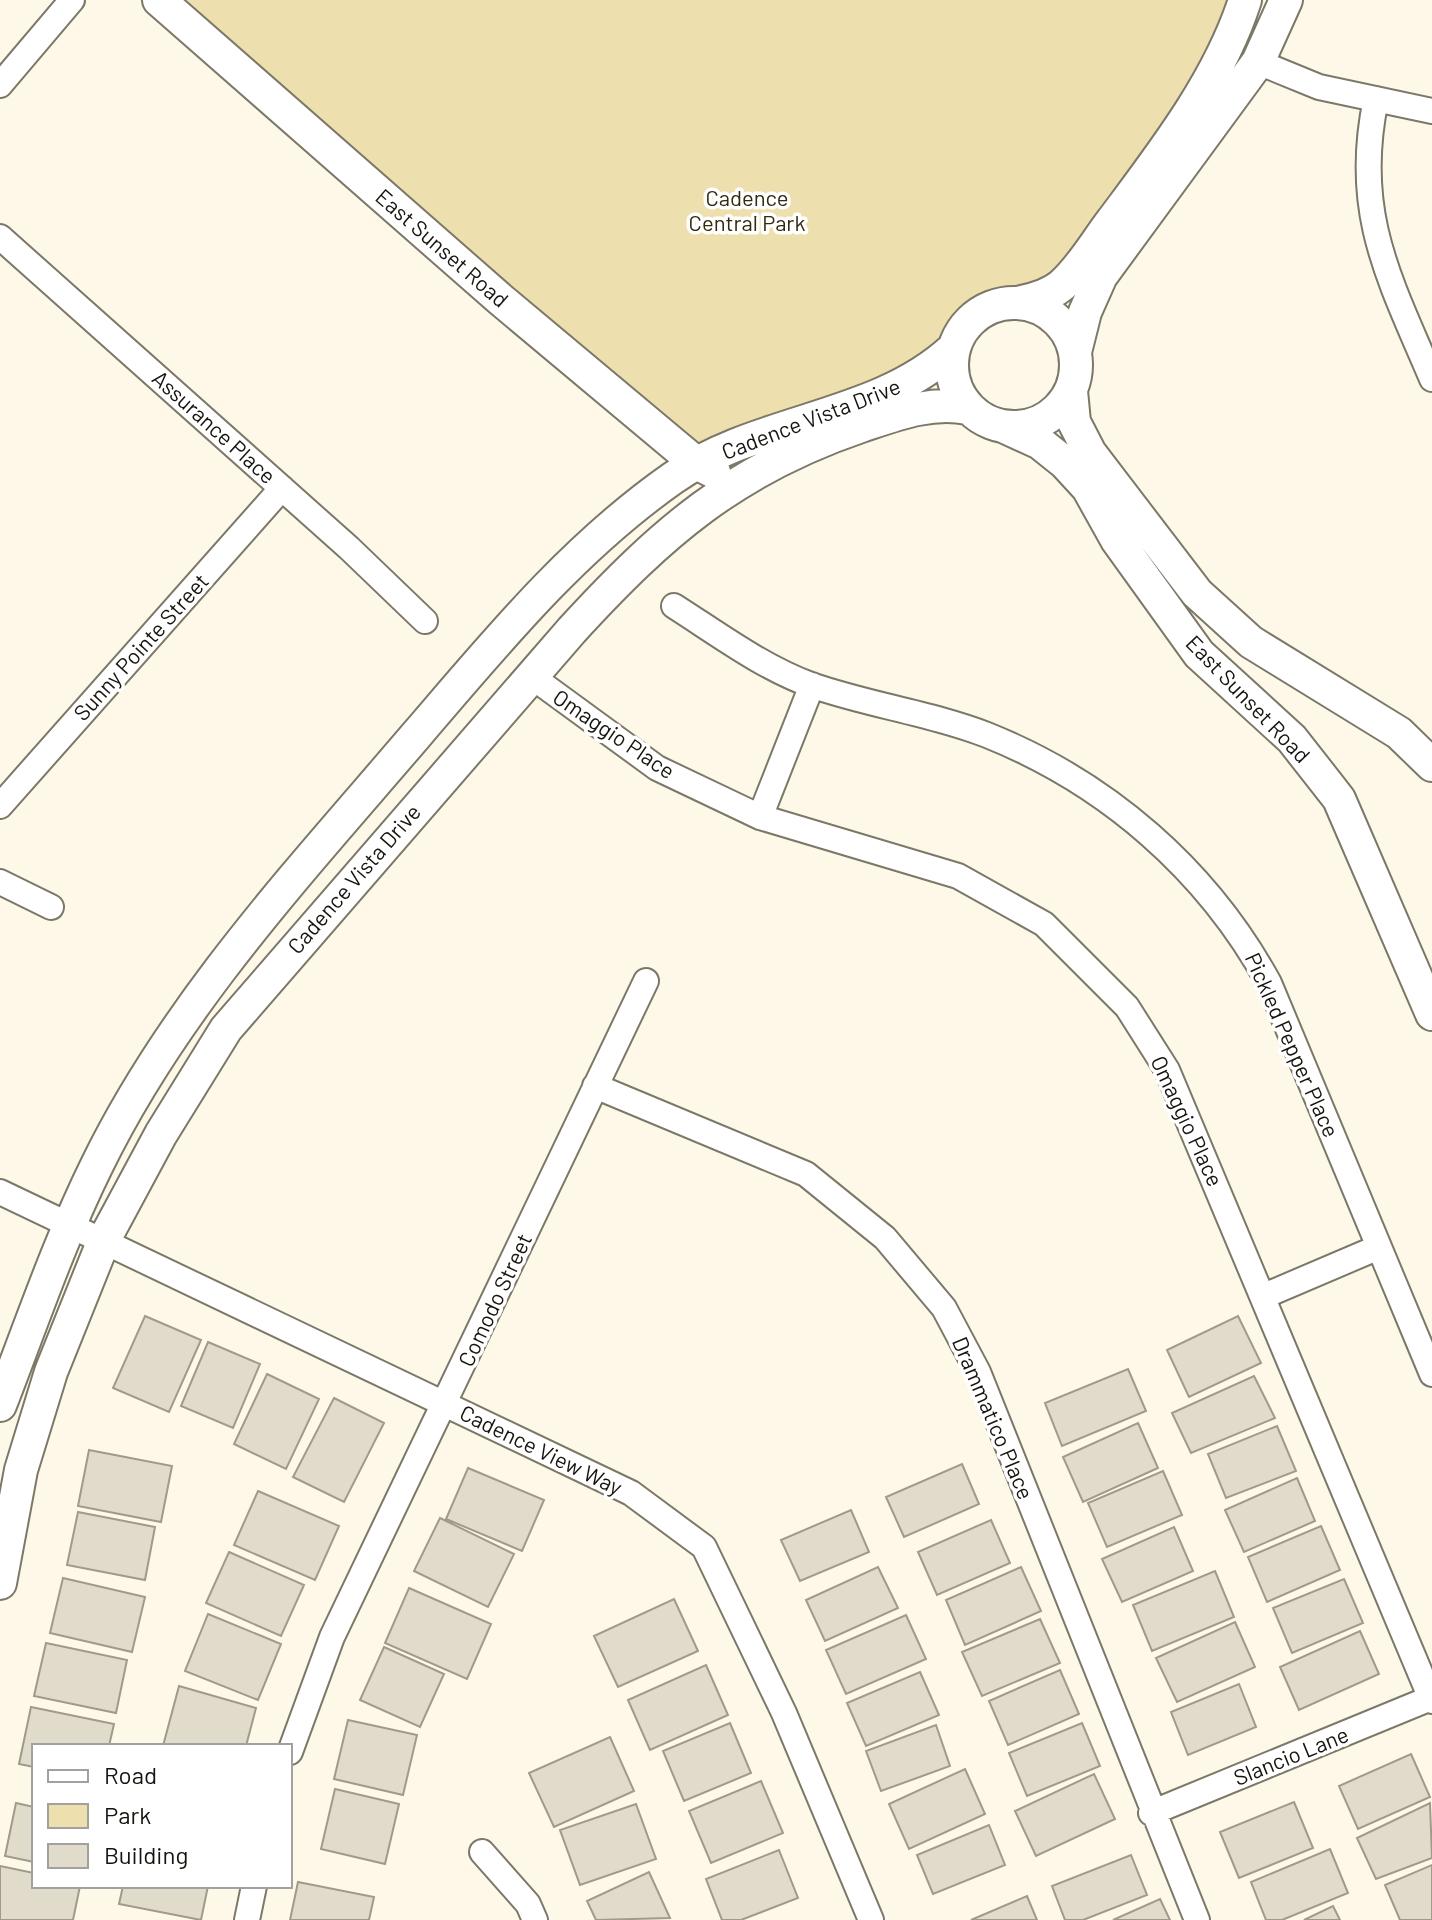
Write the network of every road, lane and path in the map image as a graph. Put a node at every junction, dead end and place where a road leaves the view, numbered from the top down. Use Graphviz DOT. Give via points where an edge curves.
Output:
graph roads {
  1 [pos="72,0"];
  2 [pos="159,0"];
  3 [pos="1245,0"];
  4 [pos="1286,0"];
  5 [pos="1258,62"];
  6 [pos="0,85"];
  7 [pos="1376,99"];
  8 [pos="1432,111"];
  9 [pos="0,237"];
  10 [pos="1017,303"];
  11 [pos="953,349"];
  12 [pos="1075,352"];
  13 [pos="1432,379"];
  14 [pos="1071,391"];
  15 [pos="968,408"];
  16 [pos="1005,427"];
  17 [pos="696,463"];
  18 [pos="735,483"];
  19 [pos="282,488"];
  20 [pos="674,606"];
  21 [pos="425,621"];
  22 [pos="531,676"];
  23 [pos="812,685"];
  24 [pos="1432,765"];
  25 [pos="0,806"];
  26 [pos="760,817"];
  27 [pos="0,882"];
  28 [pos="51,907"];
  29 [pos="646,981"];
  30 [pos="1432,1014"];
  31 [pos="595,1086"];
  32 [pos="0,1192"];
  33 [pos="70,1225"];
  34 [pos="104,1240"];
  35 [pos="1379,1247"];
  36 [pos="1264,1296"];
  37 [pos="1432,1374"];
  38 [pos="446,1404"];
  39 [pos="0,1405"];
  40 [pos="0,1583"];
  41 [pos="1431,1700"];
  42 [pos="292,1747"];
  43 [pos="1151,1813"];
  44 [pos="482,1852"];
  45 [pos="254,1888"];
  46 [pos="247,1920"];
  47 [pos="535,1920"];
  48 [pos="871,1920"];
  49 [pos="1197,1920"];
  1 -- 6 [label="street"];
  2 -- 17 [label="street, East Sunset Road"];
  3 -- 10 [label="street" via="1193,105 1139,185 1061,286"];
  4 -- 5 [label="street"];
  5 -- 7 [label="street" via="1319,87"];
  5 -- 12 [label="street" via="1101,276"];
  7 -- 8 [label="street"];
  7 -- 13 [label="street" via="1367,141 1379,253"];
  9 -- 19 [label="street, Assurance Place"];
  10 -- 11 [label="street" via="977,314"];
  10 -- 12 [label="street" via="1054,317"];
  11 -- 15 [label="street" via="956,391"];
  11 -- 17 [label="street, Cadence Vista Drive" via="897,388"];
  12 -- 14 [label="street"];
  14 -- 16 [label="street" via="1044,421"];
  14 -- 24 [label="street, East Sunset Road" via="1080,438 1197,593 1251,642 1399,733"];
  15 -- 16 [label="street" via="984,421"];
  15 -- 18 [label="street, Cadence Vista Drive" via="935,405 879,420 790,453"];
  16 -- 30 [label="street, East Sunset Road" via="1040,443 1088,488 1117,540 1199,654 1292,739 1339,799"];
  17 -- 18 [label="street, East Sunset Road"];
  17 -- 33 [label="street, Cadence Vista Drive" via="595,539 526,607 220,968 130,1105"];
  18 -- 22 [label="street, Cadence Vista Drive" via="653,546"];
  19 -- 21 [label="street, Assurance Place"];
  19 -- 25 [label="street, Sunny Pointe Street"];
  20 -- 23 [label="street, Pickled Pepper Place" via="775,669"];
  22 -- 26 [label="street, Omaggio Place" via="657,768"];
  22 -- 34 [label="street, Cadence Vista Drive" via="226,1029"];
  23 -- 26 [label="street"];
  23 -- 35 [label="street, Pickled Pepper Place" via="986,735 1099,794 1175,857 1247,943 1269,983"];
  26 -- 36 [label="street, Omaggio Place" via="958,876 1044,924 1127,1007 1167,1070"];
  27 -- 28 [label="street"];
  29 -- 31 [label="street, Comodo Street"];
  31 -- 38 [label="street, Comodo Street"];
  31 -- 43 [label="street, Drammatico Place" via="806,1174 885,1238 944,1308 978,1372"];
  32 -- 33 [label="street, Cadence View Way"];
  33 -- 34 [label="street, Cadence View Way"];
  33 -- 39 [label="street, Cadence Vista Drive"];
  34 -- 38 [label="street, Cadence View Way"];
  34 -- 40 [label="street, Cadence Vista Drive" via="35,1422"];
  35 -- 36 [label="street"];
  35 -- 37 [label="street, Pickled Pepper Place"];
  36 -- 41 [label="street, Omaggio Place"];
  38 -- 42 [label="street, Comodo Street" via="332,1637"];
  38 -- 48 [label="street, Cadence View Way" via="631,1493 704,1547 784,1713"];
  41 -- 43 [label="street, Slancio Lane"];
  43 -- 49 [label="street, Drammatico Place"];
  44 -- 47 [label="street" via="528,1904"];
  45 -- 46 [label="street"];
}
